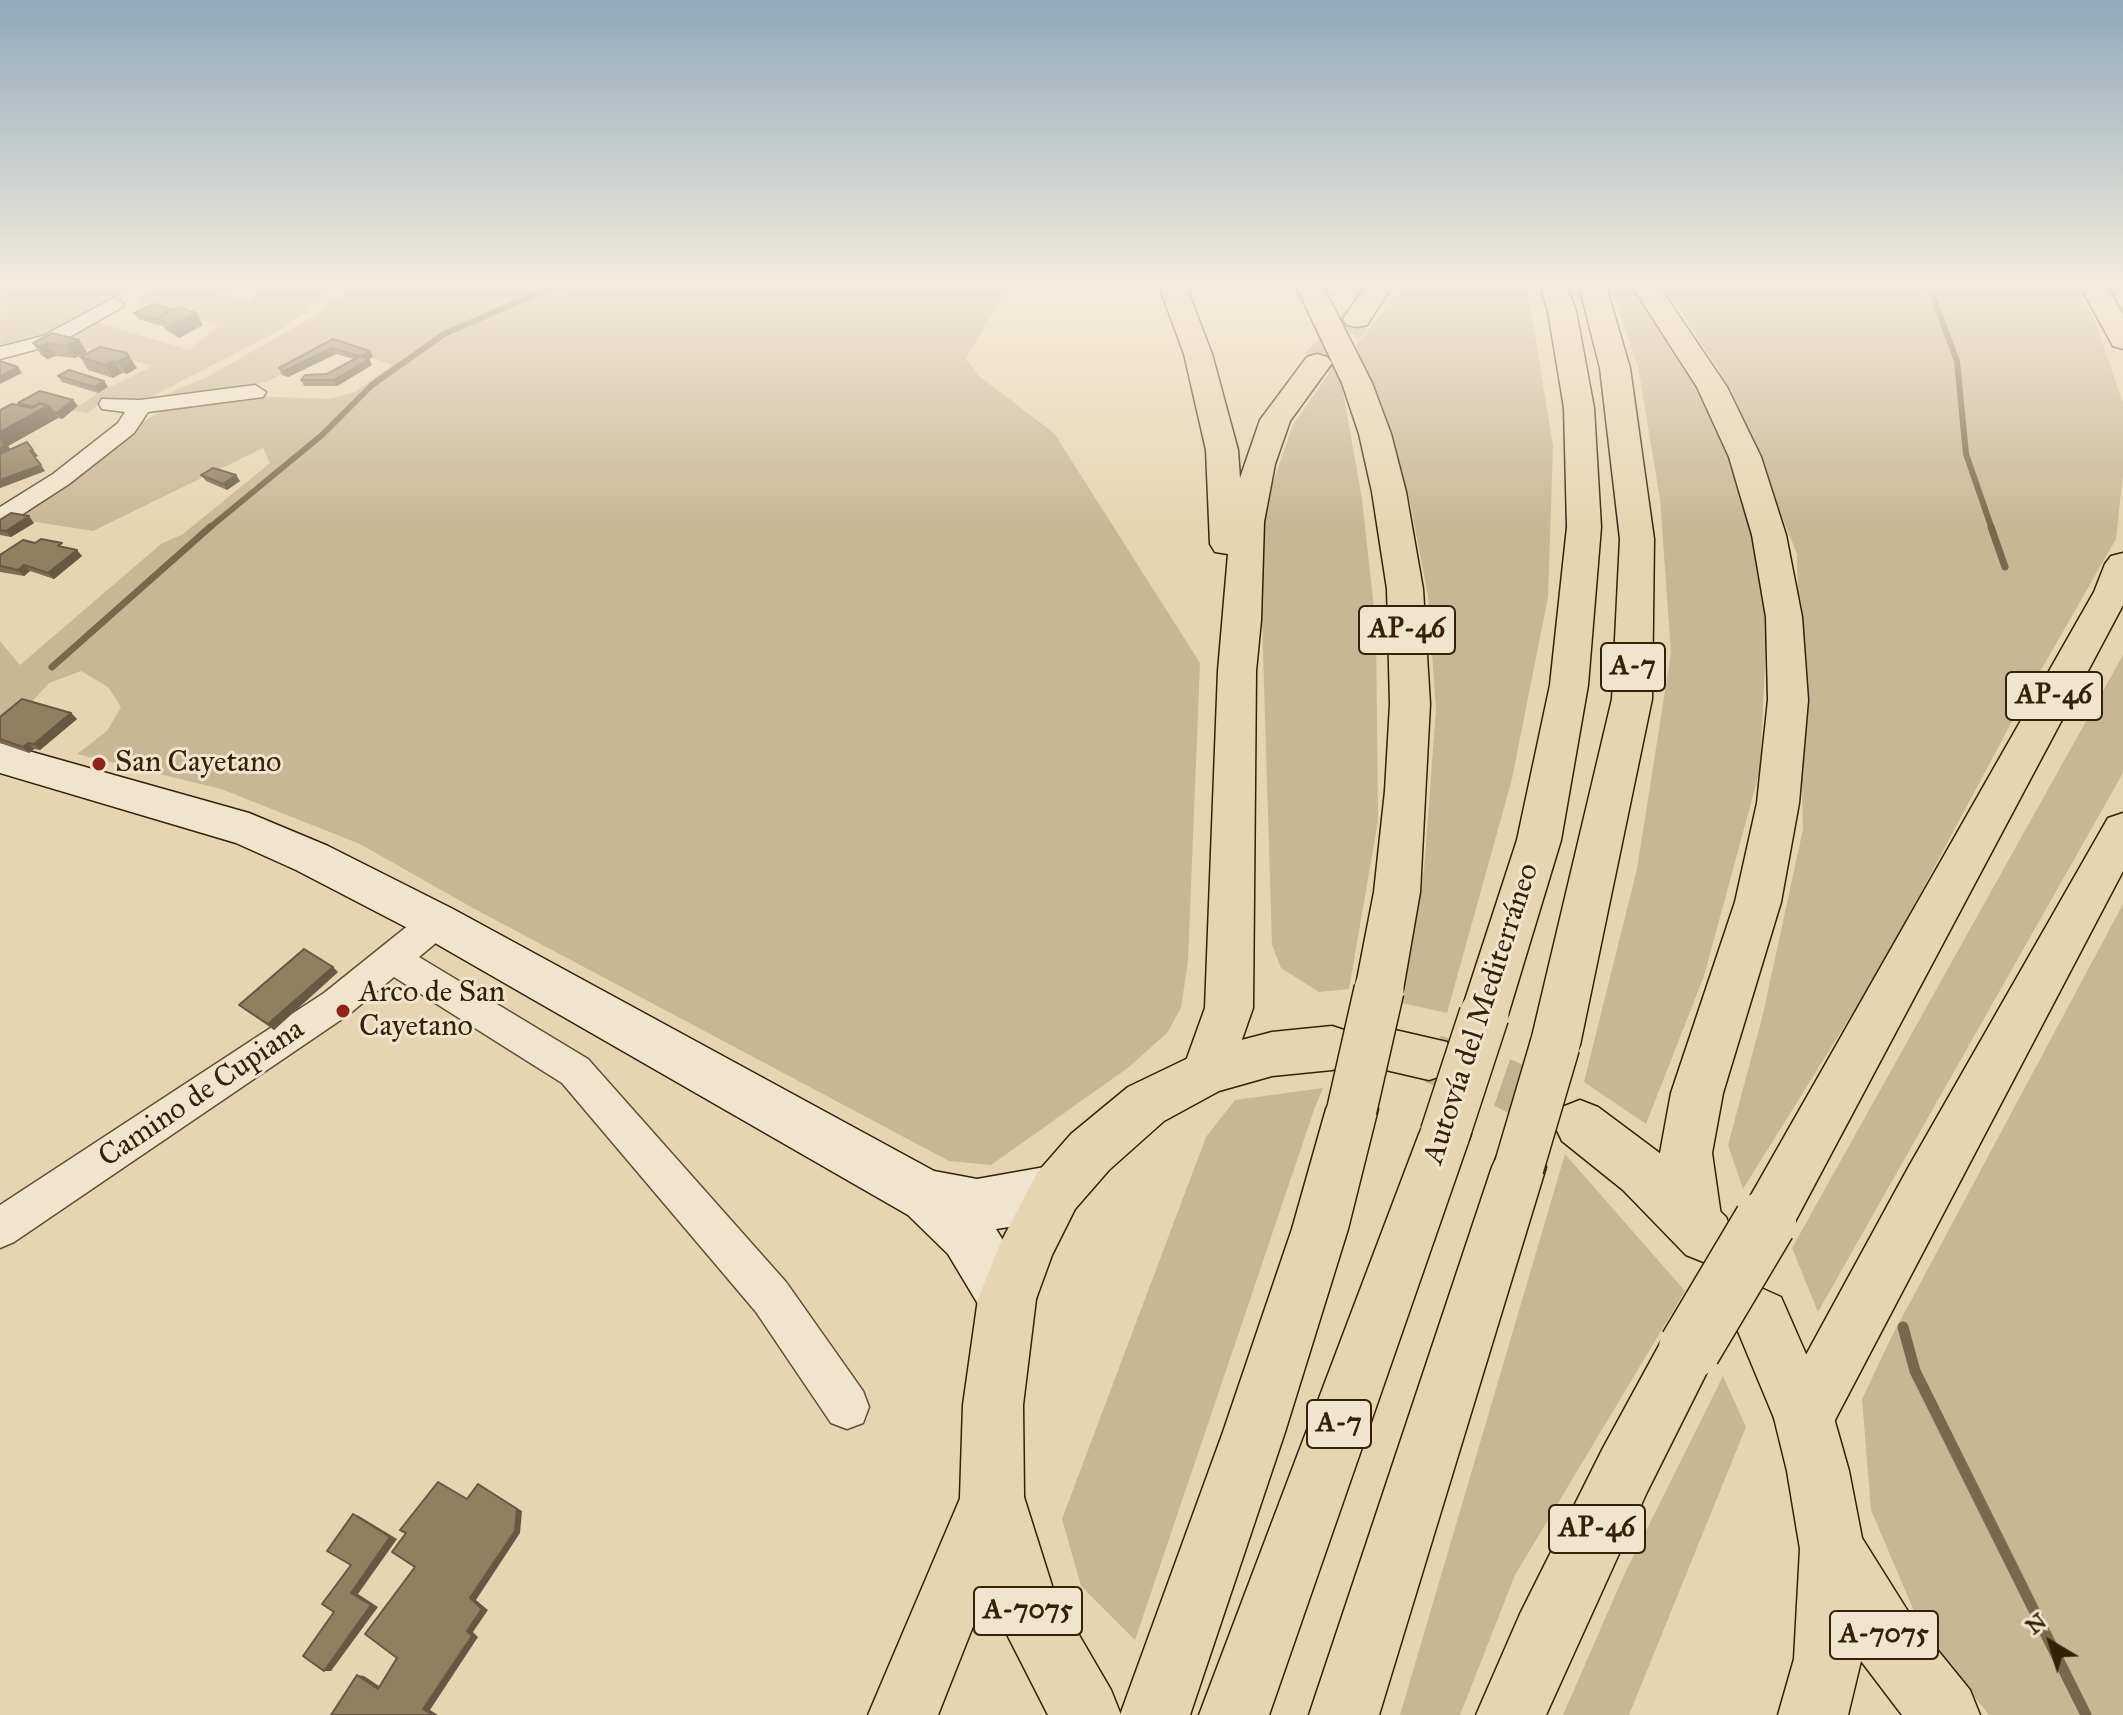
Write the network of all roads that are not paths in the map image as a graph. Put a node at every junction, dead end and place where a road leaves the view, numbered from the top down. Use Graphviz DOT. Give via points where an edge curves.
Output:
graph roads {
  1 [pos="1201,366"];
  2 [pos="1315,366"];
  3 [pos="1349,366"];
  4 [pos="1572,366"];
  5 [pos="1614,366"];
  6 [pos="1698,366"];
  7 [pos="255,392"];
  8 [pos="110,404"];
  9 [pos="140,407"];
  10 [pos="0,518"];
  11 [pos="2123,564"];
  12 [pos="1237,671"];
  13 [pos="0,758"];
  14 [pos="2123,830"];
  15 [pos="437,922"];
  16 [pos="394,959"];
  17 [pos="1332,1048"];
  18 [pos="1207,1072"];
  19 [pos="1580,1124"];
  20 [pos="1056,1191"];
  21 [pos="927,1196"];
  22 [pos="0,1228"];
  23 [pos="1007,1299"];
  24 [pos="1761,1317"];
  25 [pos="847,1407"];
  26 [pos="1804,1418"];
  27 [pos="992,1497"];
  28 [pos="1832,1549"];
  29 [pos="1163,1691"];
  30 [pos="903,1715"];
  31 [pos="1086,1715"];
  32 [pos="1234,1715"];
  33 [pos="1344,1715"];
  34 [pos="1511,1715"];
  35 [pos="1813,1715"];
  36 [pos="1945,1715"];
  1 -- 12 [label="main road" via="1222,450"];
  2 -- 12 [label="main road" via="1275,420 1259,464 1247,522"];
  3 -- 29 [label="main road, AP-46, bridge" via="1375,434 1405,589 1410,704 1397,892 1352,1109 1320,1229"];
  4 -- 32 [label="main road, Autovía del Mediterráneo / A-7, bridge" via="1579,408 1584,527 1569,685 1539,840 1445,1134"];
  5 -- 33 [label="main road, A-7, bridge" via="1637,539 1632,699 1555,1045"];
  6 -- 19 [label="main road" via="1745,457 1769,535 1784,617 1788,700 1778,803 1758,902 1697,1093 1686,1153 1702,1232 1642,1172"];
  7 -- 9 [label="street"];
  8 -- 9 [label="street"];
  9 -- 10 [label="street" via="126,428"];
  11 -- 34 [label="main road, AP-46, bridge" via="1625,1470"];
  12 -- 18 [label="main road" via="1229,1008"];
  13 -- 15 [label="main road" via="249,830"];
  14 -- 26 [label="main road"];
  15 -- 16 [label="street, Camino de Cupiana"];
  15 -- 21 [label="main road"];
  16 -- 22 [label="street, Camino de Cupiana" via="336,1004"];
  16 -- 25 [label="street" via="575,1071 771,1297"];
  17 -- 18 [label="main road, A-7075" via="1272,1054"];
  18 -- 20 [label="main road, A-7075" via="1146,1104 1090,1152"];
  20 -- 21 [label="main road" via="977,1205"];
  20 -- 23 [label="main road, A-7075"];
  21 -- 23 [label="main road" via="968,1235"];
  23 -- 27 [label="main road, A-7075" via="993,1405"];
  24 -- 26 [label="main road, A-7075"];
  26 -- 28 [label="main road, A-7075"];
  27 -- 30 [label="main road"];
  27 -- 31 [label="main road, A-7075" via="1026,1607"];
  28 -- 35 [label="main road, A-7075" via="1828,1659"];
  28 -- 36 [label="main road, A-7075" via="1890,1645"];
}
